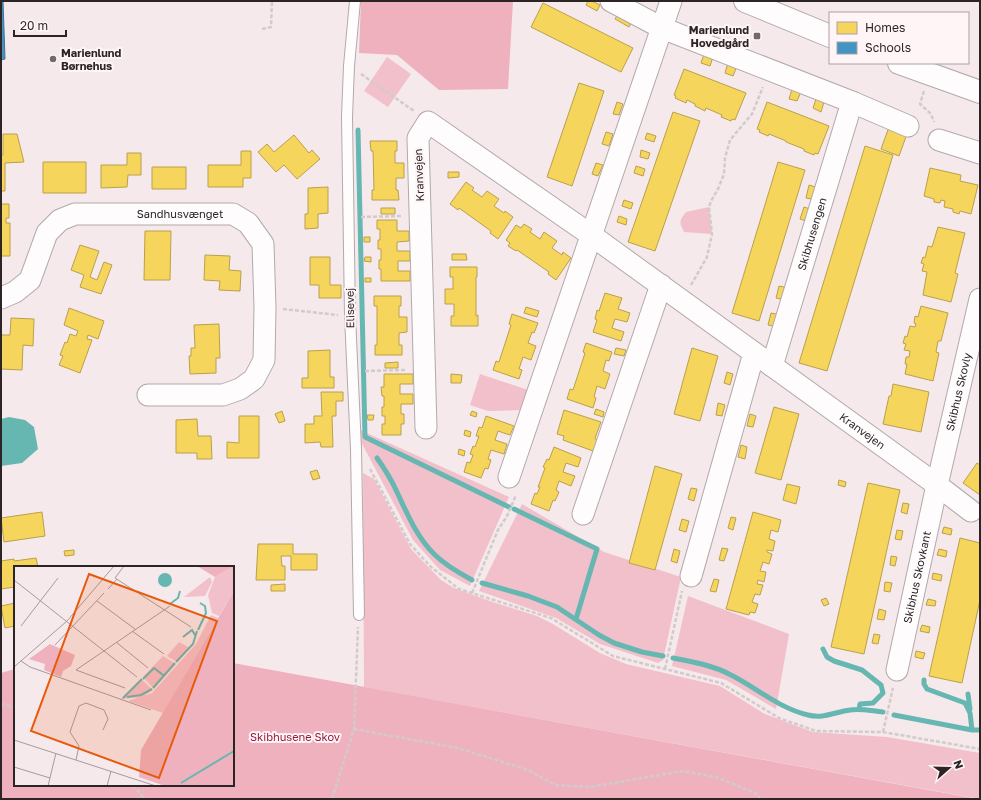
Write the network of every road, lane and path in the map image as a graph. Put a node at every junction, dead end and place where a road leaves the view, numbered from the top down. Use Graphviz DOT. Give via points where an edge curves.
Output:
graph roads {
  1 [pos="272,1"];
  2 [pos="355,1"];
  3 [pos="611,1"];
  4 [pos="671,1"];
  5 [pos="745,1"];
  6 [pos="662,28"];
  7 [pos="262,29"];
  8 [pos="829,36"];
  9 [pos="902,64"];
  10 [pos="349,66"];
  11 [pos="770,70"];
  12 [pos="929,74"];
  13 [pos="980,92"];
  14 [pos="852,102"];
  15 [pos="428,122"];
  16 [pos="908,126"];
  17 [pos="939,140"];
  18 [pos="980,153"];
  19 [pos="420,215"];
  20 [pos="362,217"];
  21 [pos="591,235"];
  22 [pos="661,286"];
  23 [pos="1,298"];
  24 [pos="980,299"];
  25 [pos="683,301"];
  26 [pos="265,307"];
  27 [pos="350,316"];
  28 [pos="754,353"];
  29 [pos="772,366"];
  30 [pos="425,370"];
  31 [pos="365,371"];
  32 [pos="148,395"];
  33 [pos="426,428"];
  34 [pos="356,450"];
  35 [pos="509,477"];
  36 [pos="937,485"];
  37 [pos="971,511"];
  38 [pos="583,514"];
  39 [pos="691,576"];
  40 [pos="472,593"];
  41 [pos="358,615"];
  42 [pos="665,669"];
  43 [pos="897,670"];
  44 [pos="1,704"];
  45 [pos="14,707"];
  46 [pos="354,728"];
  47 [pos="884,732"];
  48 [pos="980,749"];
  49 [pos="134,786"];
  50 [pos="144,798"];
  51 [pos="136,799"];
  52 [pos="148,799"];
  53 [pos="332,799"];
  54 [pos="761,799"];
  1 -- 7 [label="path" via="271,27"];
  2 -- 10 [label="lane, Elisevej"];
  3 -- 6 [label="street"];
  4 -- 6 [label="street"];
  5 -- 8 [label="street"];
  6 -- 11 [label="street"];
  6 -- 21 [label="street"];
  9 -- 12 [label="street"];
  10 -- 15 [label="path"];
  10 -- 27 [label="lane, Elisevej" via="347,117"];
  11 -- 14 [label="street"];
  11 -- 25 [label="path" via="752,114 730,140 724,174 710,201 712,234 706,257"];
  12 -- 13 [label="street"];
  12 -- 17 [label="path" via="920,104 931,114 935,131 933,138"];
  14 -- 16 [label="street"];
  14 -- 29 [label="street, Skibhusengen"];
  15 -- 19 [label="street, Kranvejen" via="418,138"];
  15 -- 21 [label="street, Kranvejen"];
  17 -- 18 [label="street"];
  19 -- 20 [label="path"];
  19 -- 30 [label="street, Kranvejen"];
  21 -- 22 [label="street, Kranvejen"];
  21 -- 35 [label="street"];
  22 -- 25 [label="street, Kranvejen"];
  22 -- 38 [label="street"];
  23 -- 26 [label="street, Sandhusvænget" via="16,292 30,280 47,233 60,220 75,214 233,214 248,223 263,244"];
  24 -- 36 [label="street, Skibhus Skovly"];
  25 -- 28 [label="street, Kranvejen"];
  26 -- 27 [label="path"];
  26 -- 32 [label="street, Sandhusvænget" via="264,360 254,379 240,389 223,395"];
  27 -- 34 [label="lane, Elisevej"];
  28 -- 29 [label="street, Kranvejen"];
  28 -- 39 [label="street"];
  29 -- 36 [label="street, Kranvejen"];
  30 -- 31 [label="path"];
  30 -- 33 [label="street, Kranvejen"];
  34 -- 40 [label="path" via="372,472 410,544 431,567 459,589"];
  34 -- 41 [label="lane, Elisevej"];
  35 -- 40 [label="path" via="518,489"];
  36 -- 37 [label="street, Kranvejen"];
  36 -- 43 [label="street, Skibhus Skovkant"];
  39 -- 42 [label="path" via="683,587"];
  40 -- 42 [label="path" via="552,618 613,656"];
  41 -- 46 [label="path"];
  42 -- 47 [label="path" via="721,683 779,718 816,731"];
  43 -- 47 [label="path"];
  44 -- 45 [label="path"];
  46 -- 53 [label="path"];
  46 -- 54 [label="path" via="458,748 528,770 555,785 590,787 683,771 716,776 755,793"];
  47 -- 48 [label="path"];
  49 -- 50 [label="path"];
  50 -- 51 [label="path"];
  50 -- 52 [label="path"];
}
